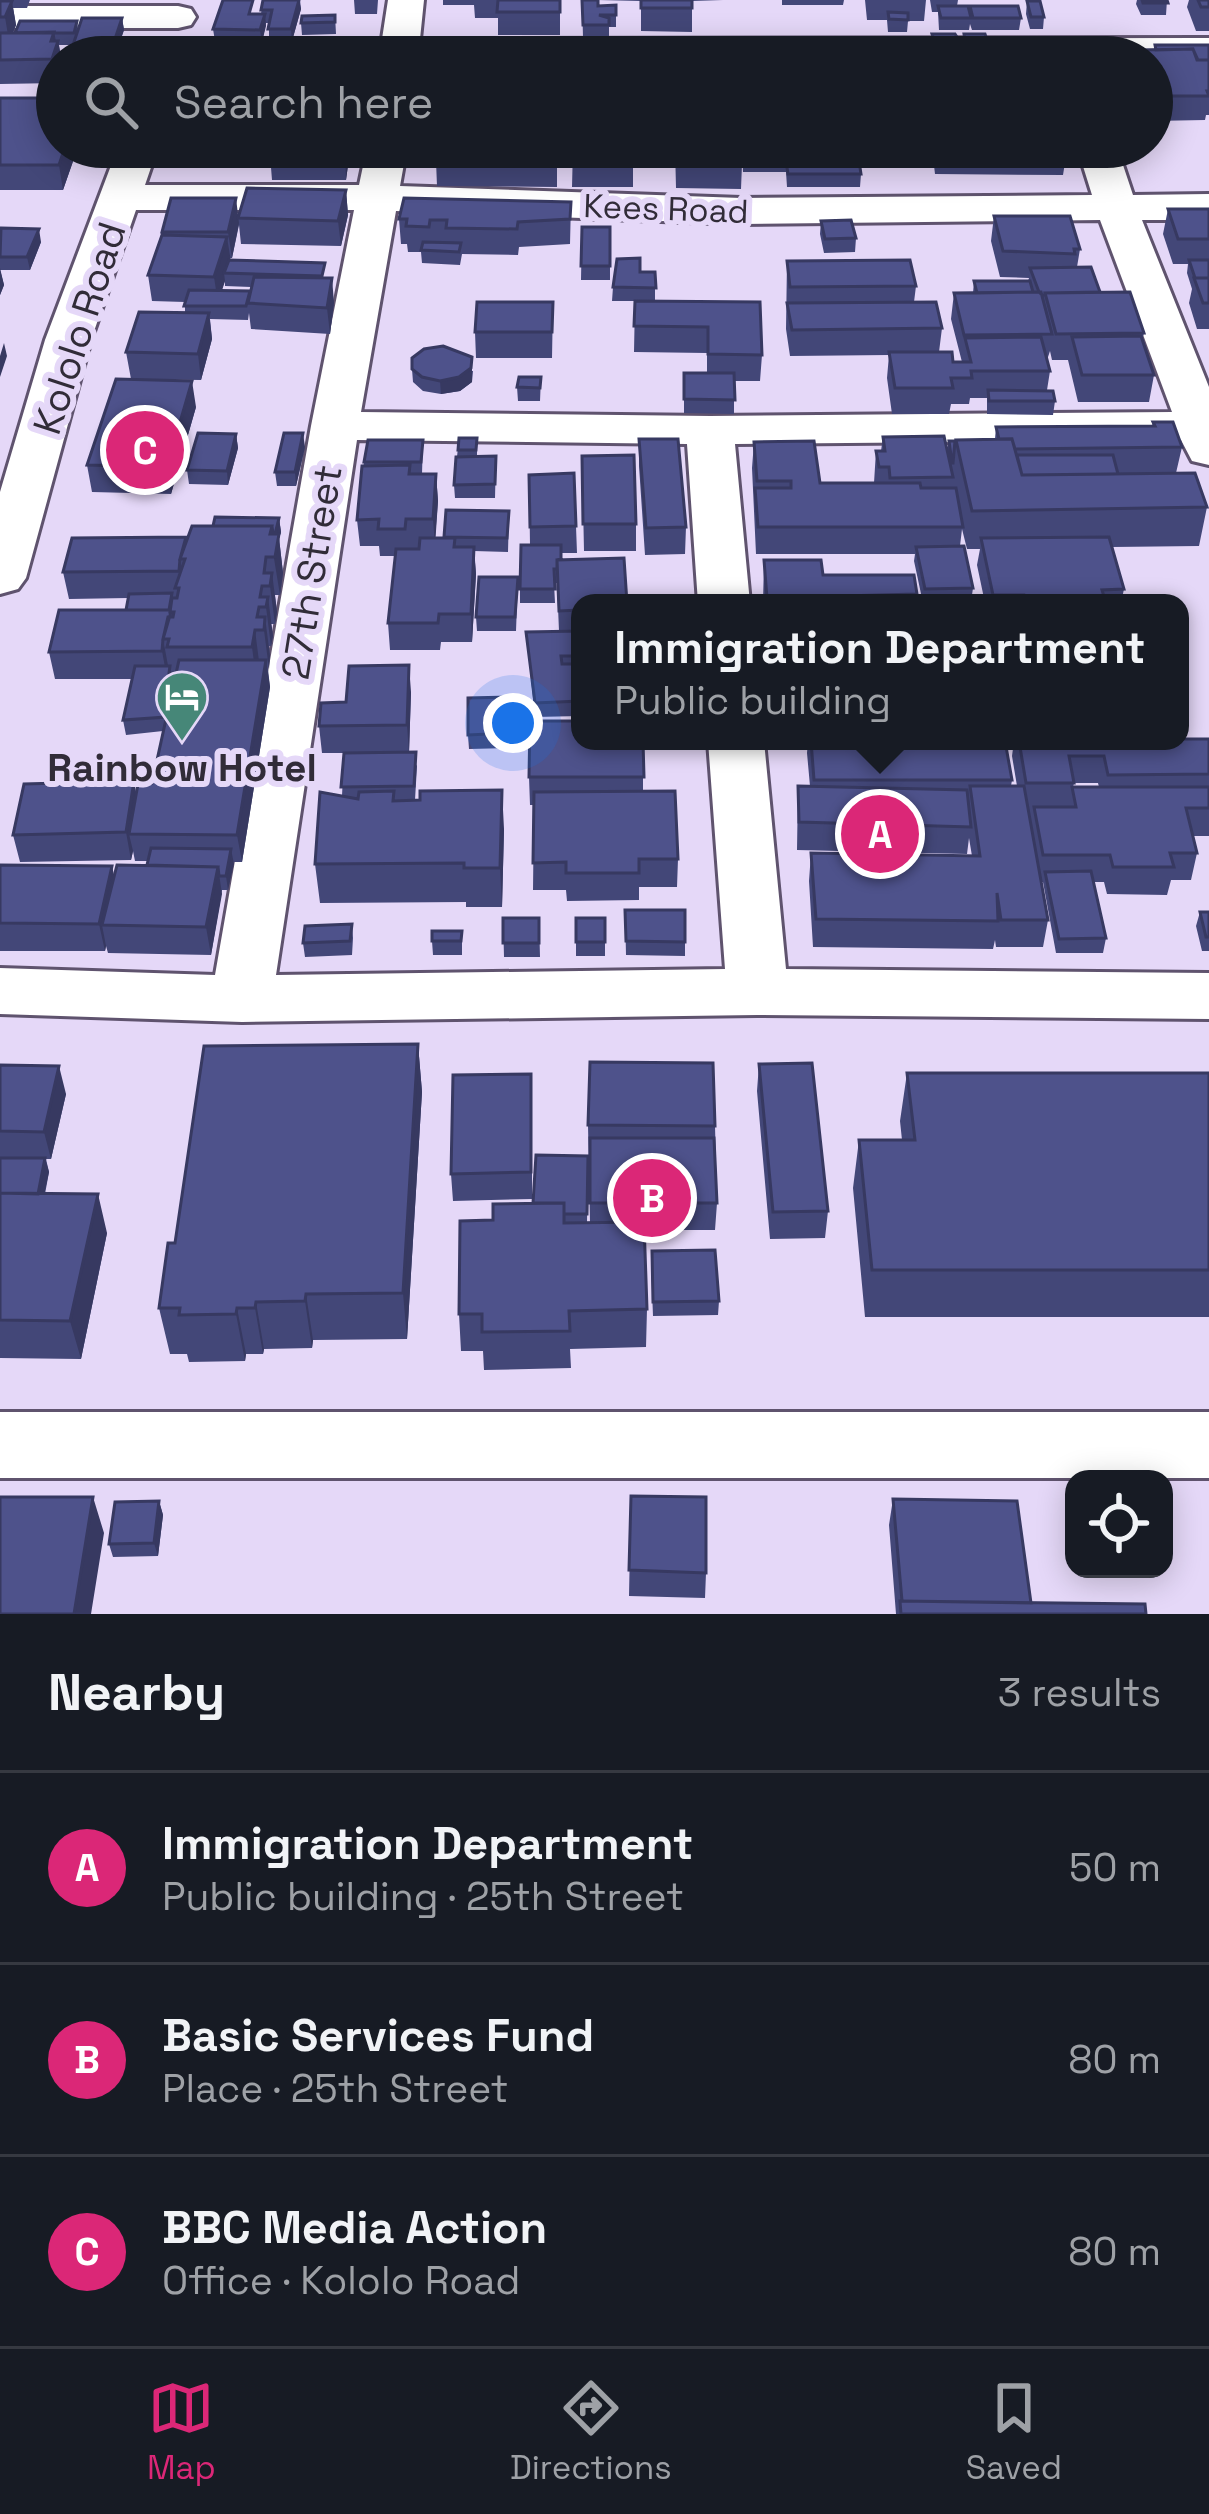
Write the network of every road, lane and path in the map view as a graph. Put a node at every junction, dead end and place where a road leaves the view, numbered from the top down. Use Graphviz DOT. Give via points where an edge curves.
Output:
graph roads {
  1 [pos="406,0"];
  2 [pos="752,0"];
  3 [pos="0,17"];
  4 [pos="174,32"];
  5 [pos="213,36"];
  6 [pos="401,36"];
  7 [pos="755,36"];
  8 [pos="1209,49"];
  9 [pos="1173,50"];
  10 [pos="131,168"];
  11 [pos="385,168"];
  12 [pos="1103,168"];
  13 [pos="122,197"];
  14 [pos="380,198"];
  15 [pos="1115,207"];
  16 [pos="1209,207"];
  17 [pos="335,426"];
  18 [pos="710,430"];
  19 [pos="1205,439"];
  20 [pos="0,578"];
  21 [pos="723,594"];
  22 [pos="737,750"];
  23 [pos="0,991"];
  24 [pos="757,992"];
  25 [pos="1209,996"];
  26 [pos="242,999"];
  27 [pos="0,1445"];
  28 [pos="1209,1445"];
  1 -- 6 [label="street"];
  2 -- 7 [label="street"];
  3 -- 4 [label="street"];
  4 -- 5 [label="street"];
  8 -- 9 [label="street"];
  10 -- 13 [label="street, Kololo Road"];
  11 -- 14 [label="street, 27th Street"];
  12 -- 15 [label="street"];
  13 -- 14 [label="street, Kees Road"];
  13 -- 20 [label="street, Kololo Road" via="68,340"];
  14 -- 15 [label="street, Kees Road" via="740,211"];
  14 -- 17 [label="street, 27th Street"];
  15 -- 16 [label="street, Kees Road"];
  15 -- 19 [label="street"];
  17 -- 18 [label="street"];
  17 -- 26 [label="street, 27th Street"];
  18 -- 19 [label="street"];
  18 -- 21 [label="street"];
  22 -- 24 [label="street"];
  23 -- 26 [label="street"];
  24 -- 25 [label="street"];
  24 -- 26 [label="street"];
  27 -- 28 [label="street"];
}
